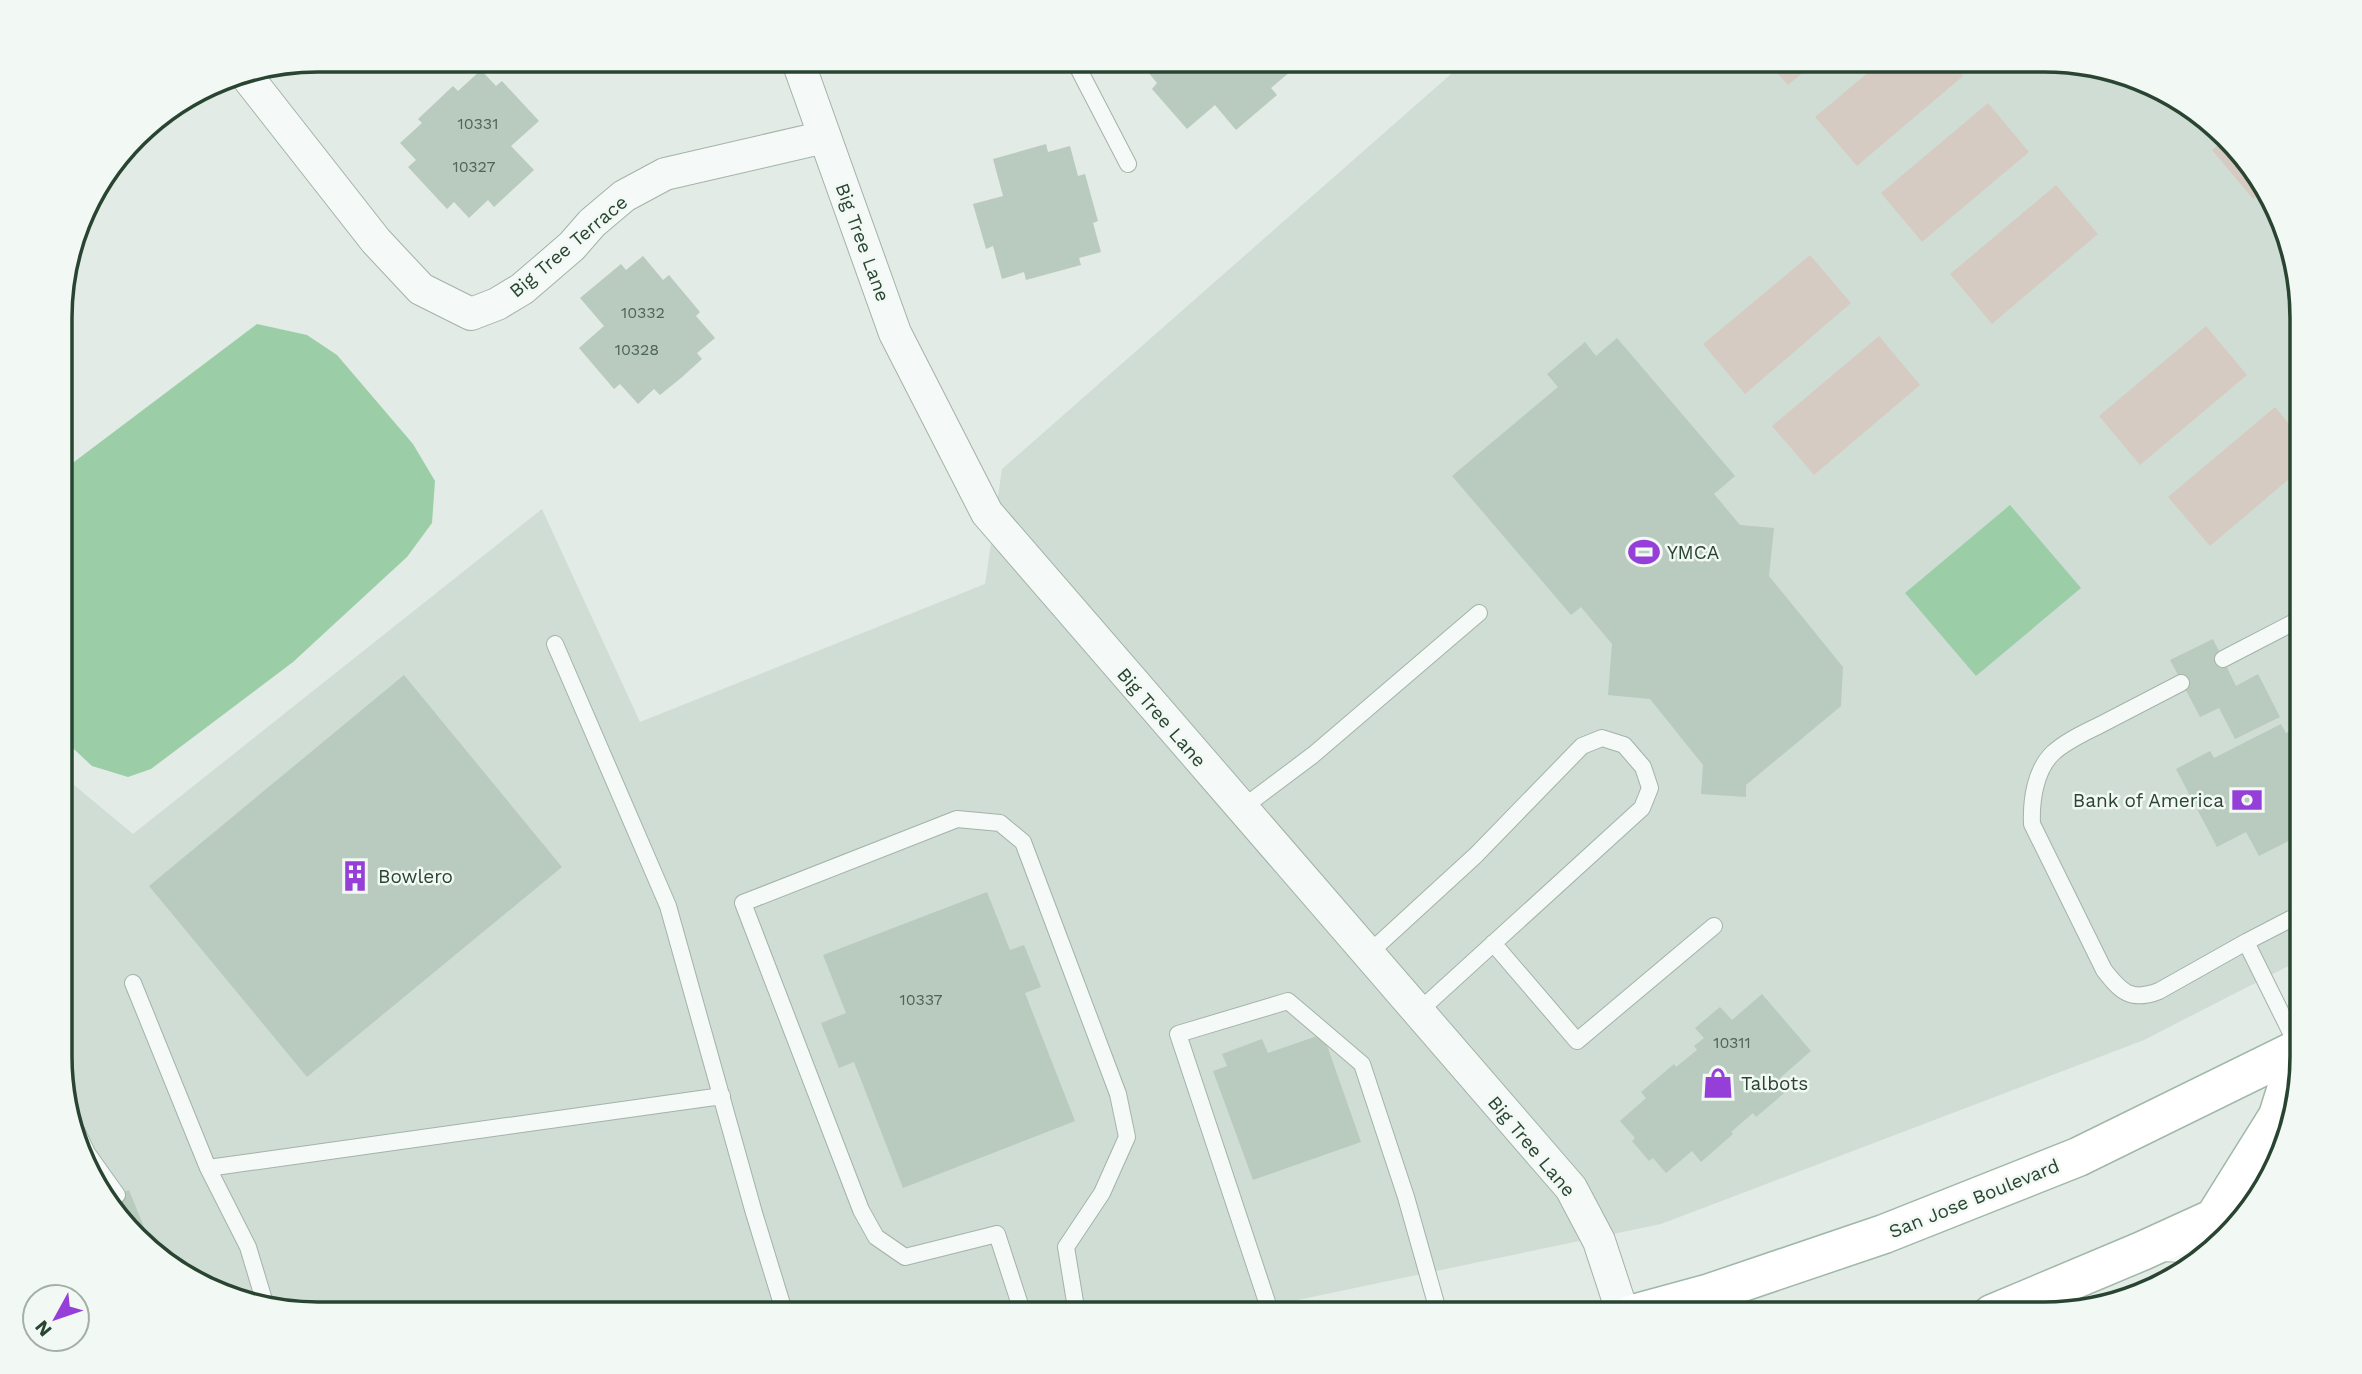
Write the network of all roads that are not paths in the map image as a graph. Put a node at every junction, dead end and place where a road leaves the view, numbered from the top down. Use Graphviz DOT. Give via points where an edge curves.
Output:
graph roads {
  1 [pos="802,72"];
  2 [pos="1080,72"];
  3 [pos="251,81"];
  4 [pos="825,137"];
  5 [pos="1128,164"];
  6 [pos="1479,613"];
  7 [pos="2290,624"];
  8 [pos="555,644"];
  9 [pos="2223,659"];
  10 [pos="2181,682"];
  11 [pos="1241,809"];
  12 [pos="2290,919"];
  13 [pos="1714,926"];
  14 [pos="2246,942"];
  15 [pos="1493,943"];
  16 [pos="1368,954"];
  17 [pos="134,983"];
  18 [pos="1418,1012"];
  19 [pos="2290,1028"];
  20 [pos="2290,1053"];
  21 [pos="2289,1083"];
  22 [pos="722,1096"];
  23 [pos="208,1168"];
  24 [pos="103,1175"];
  25 [pos="117,1195"];
  26 [pos="2208,1238"];
  27 [pos="263,1296"];
  28 [pos="781,1302"];
  29 [pos="1019,1302"];
  30 [pos="1075,1302"];
  31 [pos="1267,1302"];
  32 [pos="1436,1302"];
  33 [pos="1619,1302"];
  34 [pos="1677,1302"];
  35 [pos="2021,1302"];
  1 -- 4 [label="street, Big Tree Lane"];
  2 -- 5 [label="lane"];
  3 -- 4 [label="street, Big Tree Terrace" via="376,241 421,289 471,314 522,289 624,196 665,174"];
  4 -- 11 [label="street, Big Tree Lane" via="895,332 987,513"];
  6 -- 11 [label="lane" via="1313,755"];
  7 -- 9 [label="lane"];
  8 -- 22 [label="lane" via="668,906"];
  10 -- 14 [label="lane" via="2052,754 2042,769 2031,805 2032,824 2104,970 2131,995 2146,996"];
  11 -- 16 [label="street, Big Tree Lane"];
  12 -- 14 [label="lane"];
  13 -- 15 [label="lane" via="1577,1041"];
  14 -- 19 [label="lane"];
  15 -- 16 [label="lane" via="1642,808 1650,788 1643,767 1624,745 1602,738 1582,746 1476,855"];
  15 -- 18 [label="lane"];
  16 -- 18 [label="street, Big Tree Lane"];
  17 -- 23 [label="lane"];
  18 -- 33 [label="street, Big Tree Lane" via="1571,1188 1599,1241"];
  20 -- 34 [label="main road, San Jose Boulevard" via="2078,1157 1884,1234"];
  21 -- 26 [label="main road" via="2278,1116"];
  22 -- 23 [label="lane"];
  22 -- 28 [label="lane"];
  23 -- 27 [label="lane" via="248,1247"];
  24 -- 25 [label="lane"];
  26 -- 35 [label="main road" via="2142,1251"];
  29 -- 30 [label="lane" via="997,1234 905,1256 876,1237 861,1210 743,903 957,819 1000,823 1023,842 1118,1094 1127,1137 1102,1193 1066,1247"];
  31 -- 32 [label="lane" via="1178,1034 1288,1001 1362,1064"];
}
